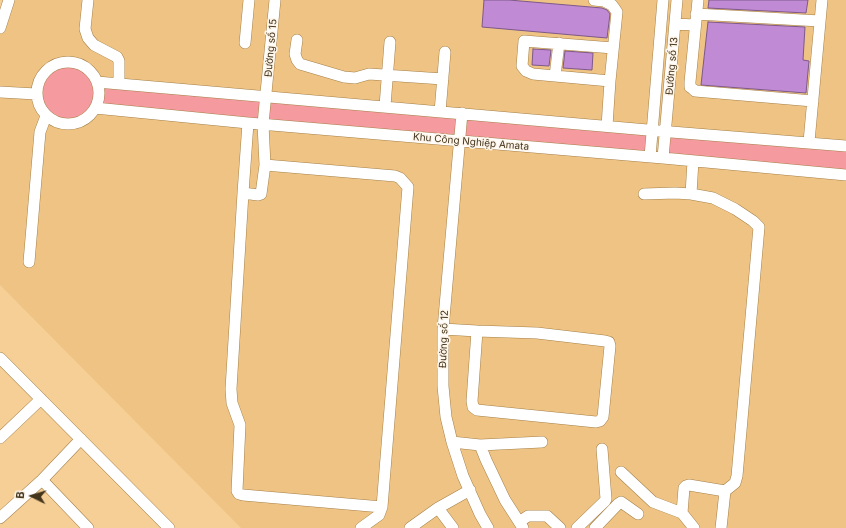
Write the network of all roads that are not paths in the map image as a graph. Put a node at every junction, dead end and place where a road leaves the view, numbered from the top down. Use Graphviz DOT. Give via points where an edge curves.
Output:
graph roads {
  1 [pos="9,0"];
  2 [pos="88,0"];
  3 [pos="249,0"];
  4 [pos="275,0"];
  5 [pos="594,0"];
  6 [pos="663,0"];
  7 [pos="677,0"];
  8 [pos="695,0"];
  9 [pos="822,0"];
  10 [pos="696,14"];
  11 [pos="820,21"];
  12 [pos="675,24"];
  13 [pos="695,25"];
  14 [pos="0,28"];
  15 [pos="297,40"];
  16 [pos="390,42"];
  17 [pos="245,43"];
  18 [pos="559,43"];
  19 [pos="613,48"];
  20 [pos="445,52"];
  21 [pos="388,74"];
  22 [pos="555,76"];
  23 [pos="443,79"];
  24 [pos="610,81"];
  25 [pos="97,82"];
  26 [pos="119,83"];
  27 [pos="0,92"];
  28 [pos="36,94"];
  29 [pos="266,97"];
  30 [pos="813,101"];
  31 [pos="385,106"];
  32 [pos="95,108"];
  33 [pos="440,112"];
  34 [pos="462,114"];
  35 [pos="46,116"];
  36 [pos="248,123"];
  37 [pos="264,124"];
  38 [pos="607,126"];
  39 [pos="653,131"];
  40 [pos="665,132"];
  41 [pos="460,142"];
  42 [pos="809,142"];
  43 [pos="846,146"];
  44 [pos="650,157"];
  45 [pos="663,158"];
  46 [pos="693,161"];
  47 [pos="265,165"];
  48 [pos="846,175"];
  49 [pos="243,193"];
  50 [pos="644,194"];
  51 [pos="691,194"];
  52 [pos="29,262"];
  53 [pos="443,329"];
  54 [pos="477,331"];
  55 [pos="0,358"];
  56 [pos="41,399"];
  57 [pos="0,438"];
  58 [pos="81,439"];
  59 [pos="452,442"];
  60 [pos="542,442"];
  61 [pos="480,445"];
  62 [pos="602,449"];
  63 [pos="621,472"];
  64 [pos="42,480"];
  65 [pos="470,490"];
  66 [pos="725,491"];
  67 [pos="382,507"];
  68 [pos="438,508"];
  69 [pos="682,512"];
  70 [pos="638,514"];
  71 [pos="0,518"];
  72 [pos="0,523"];
  73 [pos="521,525"];
  74 [pos="5,528"];
  75 [pos="88,528"];
  76 [pos="169,528"];
  77 [pos="361,528"];
  78 [pos="410,528"];
  79 [pos="453,528"];
  80 [pos="488,528"];
  81 [pos="560,528"];
  82 [pos="577,528"];
  83 [pos="595,528"];
  84 [pos="694,528"];
  85 [pos="722,528"];
  1 -- 14 [label="street"];
  2 -- 26 [label="street" via="88,38 94,45 117,57"];
  3 -- 17 [label="street"];
  4 -- 29 [label="street, Đường số 15"];
  5 -- 19 [label="street" via="612,5 616,12"];
  6 -- 39 [label="street, Đường số 13"];
  7 -- 12 [label="street, Đường số 13"];
  8 -- 10 [label="street"];
  9 -- 11 [label="street"];
  10 -- 11 [label="street"];
  10 -- 13 [label="street"];
  11 -- 30 [label="street"];
  12 -- 13 [label="street"];
  12 -- 40 [label="street, Đường số 13"];
  13 -- 30 [label="street" via="690,82 690,87 695,91"];
  15 -- 21 [label="street" via="295,54 300,64 305,66 350,79 369,74"];
  16 -- 21 [label="street"];
  18 -- 19 [label="street"];
  18 -- 22 [label="street"];
  18 -- 22 [label="street" via="524,41 522,66 526,71"];
  19 -- 24 [label="street"];
  20 -- 23 [label="street"];
  21 -- 23 [label="street"];
  21 -- 31 [label="street"];
  22 -- 24 [label="street"];
  23 -- 33 [label="street"];
  24 -- 38 [label="street"];
  25 -- 26 [label="street"];
  25 -- 28 [label="street" via="85,66 66,61 57,63 41,75"];
  25 -- 32 [label="street" via="99,90"];
  26 -- 29 [label="street"];
  27 -- 28 [label="street"];
  28 -- 35 [label="street" via="41,110"];
  29 -- 31 [label="street"];
  29 -- 37 [label="street, Đường số 15"];
  30 -- 42 [label="street"];
  31 -- 33 [label="street"];
  32 -- 35 [label="street" via="86,118 73,124 63,124"];
  32 -- 36 [label="street, Khu Công Nghiệp Amata"];
  33 -- 34 [label="street"];
  34 -- 38 [label="street"];
  34 -- 41 [label="street, Đường số 12"];
  35 -- 52 [label="street" via="39,137"];
  36 -- 37 [label="street, Khu Công Nghiệp Amata"];
  36 -- 49 [label="street"];
  37 -- 41 [label="street, Khu Công Nghiệp Amata"];
  37 -- 47 [label="street, Đường số 15"];
  38 -- 39 [label="street"];
  39 -- 40 [label="street"];
  39 -- 44 [label="street, Đường số 13"];
  40 -- 42 [label="street"];
  40 -- 45 [label="street, Đường số 13"];
  41 -- 44 [label="street, Khu Công Nghiệp Amata"];
  41 -- 53 [label="street, Đường số 12"];
  42 -- 43 [label="street"];
  44 -- 45 [label="street, Khu Công Nghiệp Amata"];
  45 -- 46 [label="street, Khu Công Nghiệp Amata"];
  46 -- 48 [label="street, Khu Công Nghiệp Amata"];
  46 -- 51 [label="street"];
  47 -- 49 [label="street, Đường số 15" via="261,194"];
  47 -- 67 [label="street" via="395,176 408,187"];
  49 -- 67 [label="street" via="231,389 232,403 240,425 237,491 243,495"];
  50 -- 51 [label="street"];
  51 -- 66 [label="street" via="713,198 736,209 759,227 736,476 735,482"];
  53 -- 54 [label="street"];
  53 -- 59 [label="street, Đường số 12" via="443,386"];
  54 -- 54 [label="street" via="472,401 473,407 477,410 596,422 603,417 609,342 537,333"];
  55 -- 56 [label="street"];
  56 -- 57 [label="street"];
  56 -- 58 [label="street"];
  58 -- 64 [label="street"];
  58 -- 76 [label="street"];
  59 -- 61 [label="street"];
  59 -- 65 [label="street, Đường số 12"];
  60 -- 61 [label="street"];
  61 -- 73 [label="street" via="505,500"];
  62 -- 82 [label="street" via="606,499"];
  63 -- 69 [label="street" via="653,502"];
  64 -- 71 [label="street"];
  64 -- 75 [label="street"];
  65 -- 68 [label="street"];
  65 -- 80 [label="street, Đường số 12"];
  66 -- 69 [label="street" via="686,486"];
  66 -- 85 [label="street"];
  67 -- 77 [label="street" via="379,515"];
  68 -- 78 [label="street"];
  68 -- 79 [label="street"];
  69 -- 84 [label="street"];
  70 -- 83 [label="street" via="621,502"];
  72 -- 74 [label="street"];
  73 -- 81 [label="street" via="528,516 547,516"];
}
